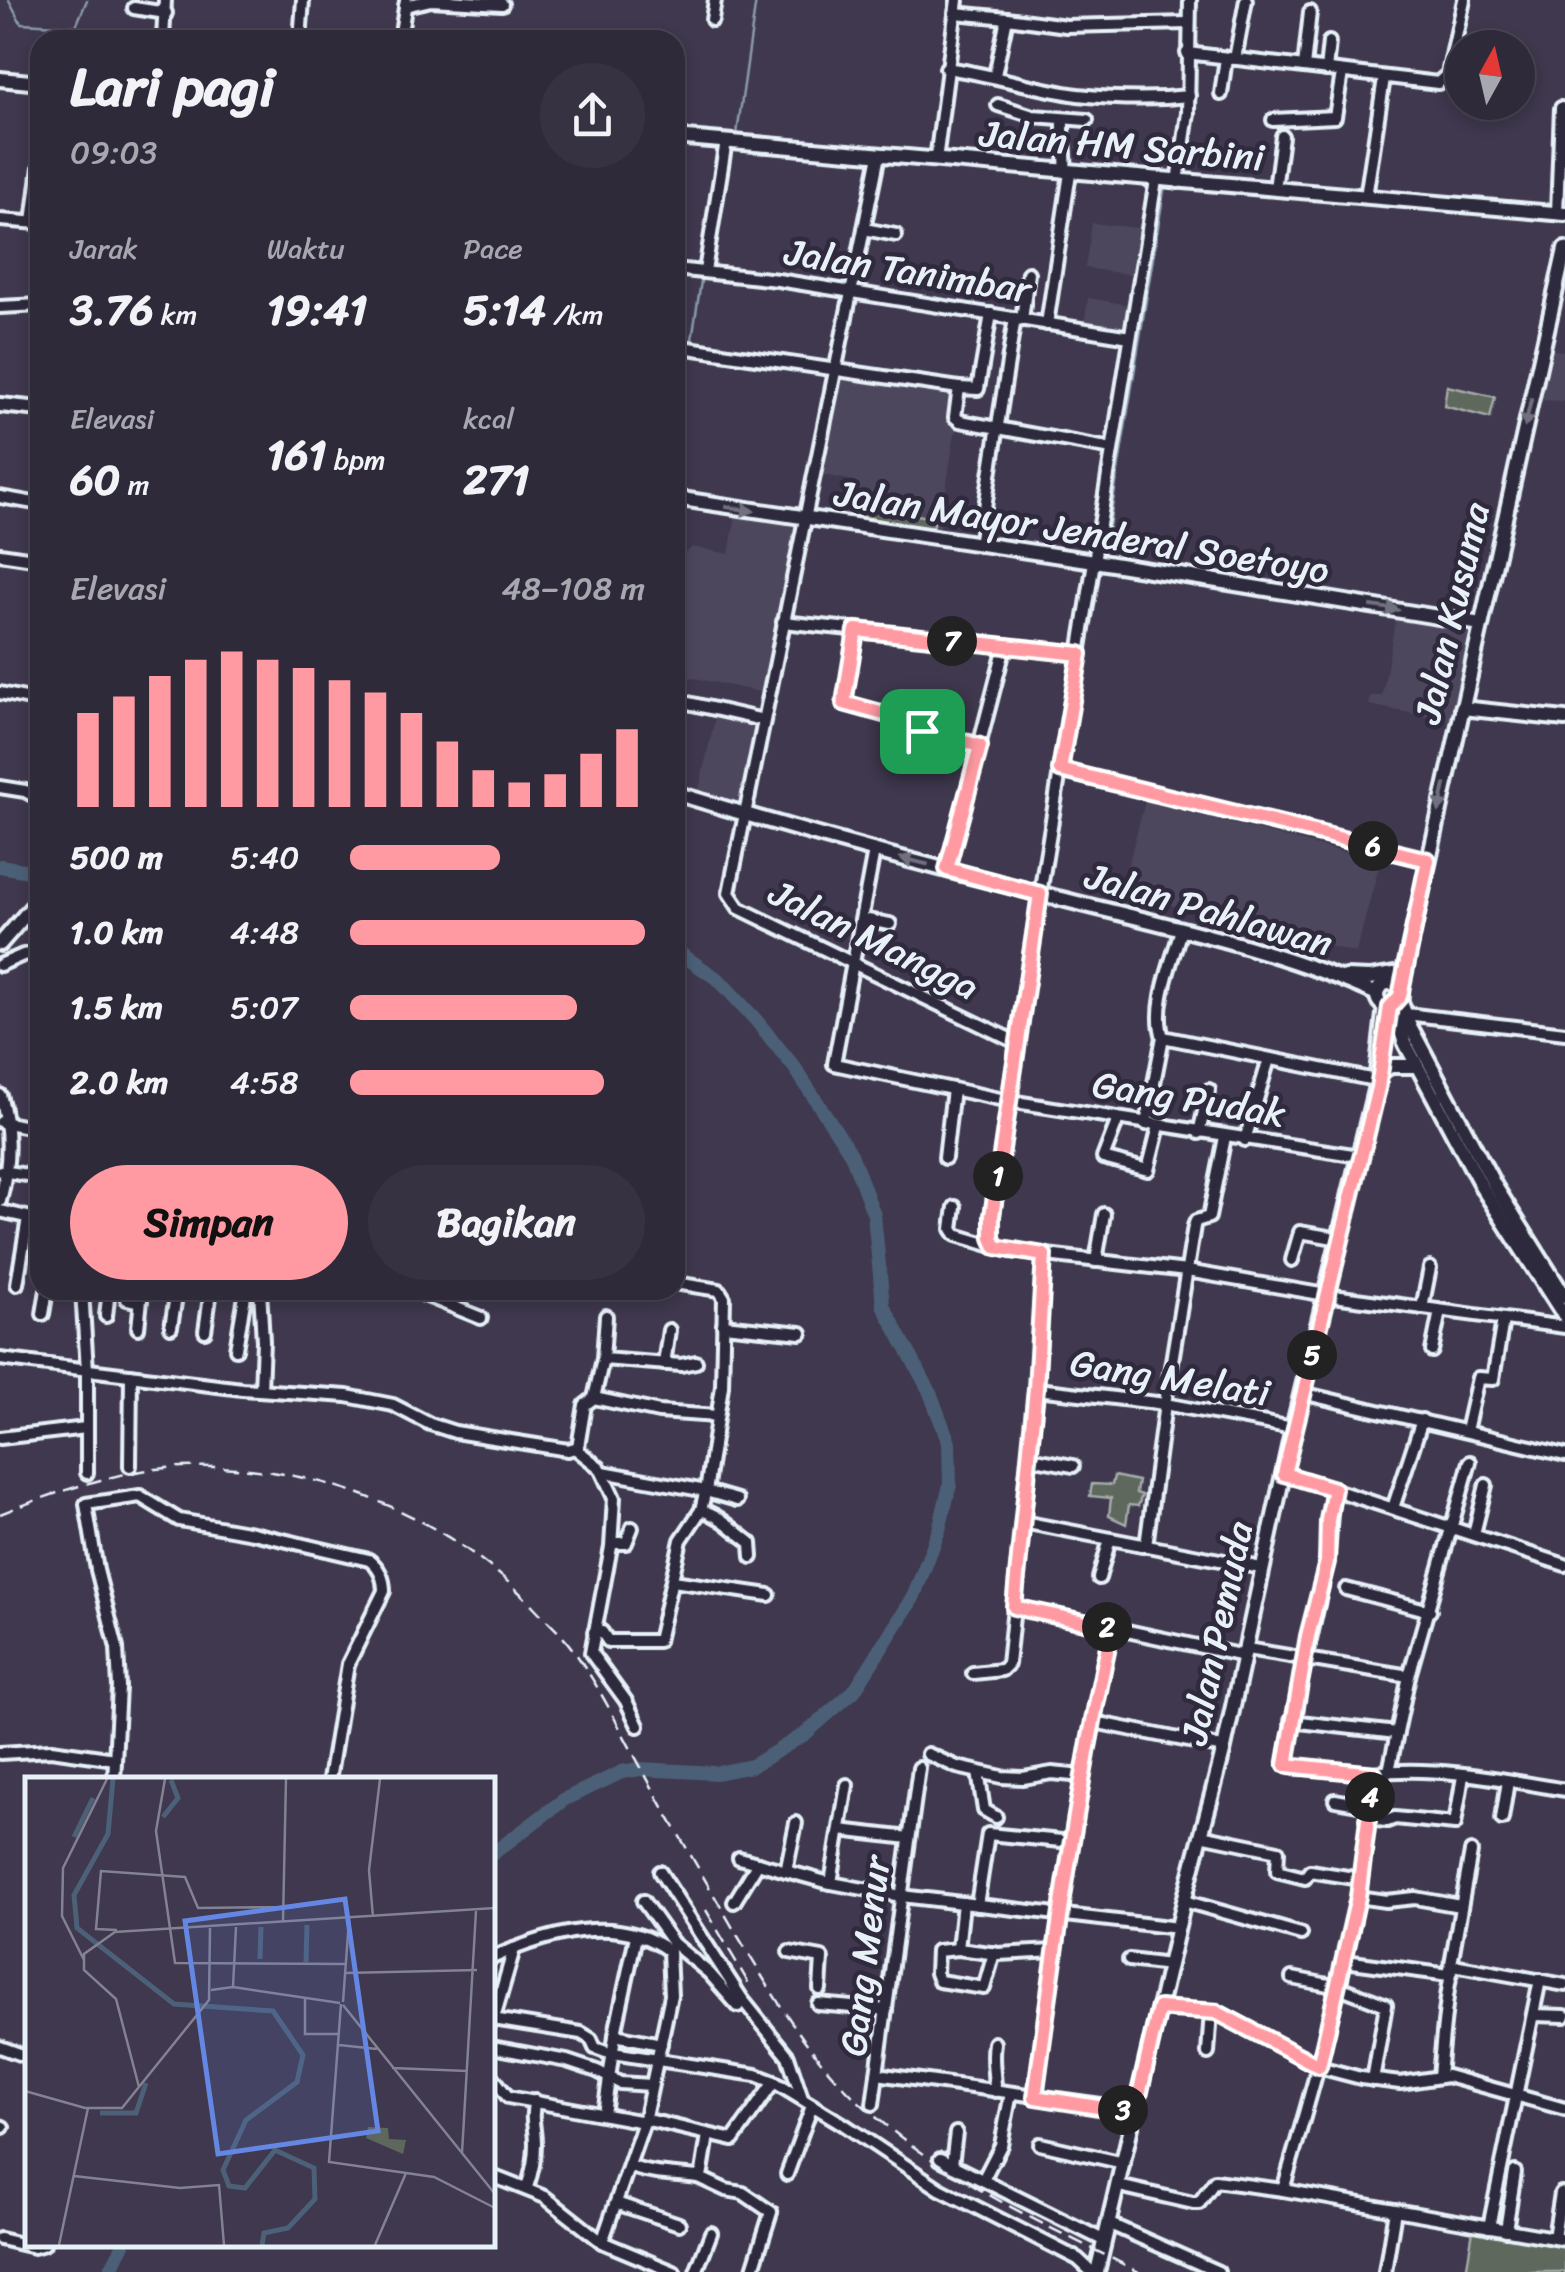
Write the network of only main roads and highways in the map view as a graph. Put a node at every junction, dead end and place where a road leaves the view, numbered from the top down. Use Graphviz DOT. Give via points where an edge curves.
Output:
graph roads {
  1 [pos="0,79"];
  2 [pos="30,81"];
  3 [pos="685,137"];
  4 [pos="1561,214"];
  5 [pos="1565,249"];
  6 [pos="0,405"];
  7 [pos="30,408"];
  8 [pos="685,500"];
  9 [pos="1481,624"];
  10 [pos="1462,708"];
  11 [pos="1565,719"];
  12 [pos="685,796"];
  13 [pos="30,910"];
  14 [pos="0,944"];
  15 [pos="1404,967"];
  16 [pos="1337,976"];
  17 [pos="1391,1001"];
  18 [pos="1418,1066"];
  19 [pos="1376,1081"];
  20 [pos="1565,1297"];
  21 [pos="1565,1317"];
  22 [pos="1094,2272"];
  1 -- 2 [label="main road"];
  3 -- 4 [label="main road, Jalan HM Sarbini"];
  5 -- 9 [label="main road, Jalan Kusuma, one-way"];
  6 -- 7 [label="main road"];
  8 -- 9 [label="main road, Jalan Mayor Jenderal Soetoyo, one-way"];
  9 -- 10 [label="main road, Jalan Kusuma"];
  10 -- 11 [label="main road"];
  10 -- 15 [label="main road, Jalan Kusuma, one-way"];
  16 -- 12 [label="main road, Jalan Pahlawan, one-way"];
  13 -- 14 [label="main road"];
  15 -- 16 [label="main road" via="1380,978"];
  15 -- 17 [label="main road, Jalan Kusuma"];
  16 -- 17 [label="main road, Jalan Pahlawan"];
  17 -- 18 [label="main road"];
  17 -- 19 [label="main road, Jalan Kusuma"];
  17 -- 20 [label="main road" via="1406,1014 1495,1186"];
  18 -- 19 [label="main road" via="1397,1065"];
  18 -- 21 [label="main road" via="1484,1189"];
  19 -- 22 [label="main road, Jalan Pemuda" via="1224,1748"];
}
